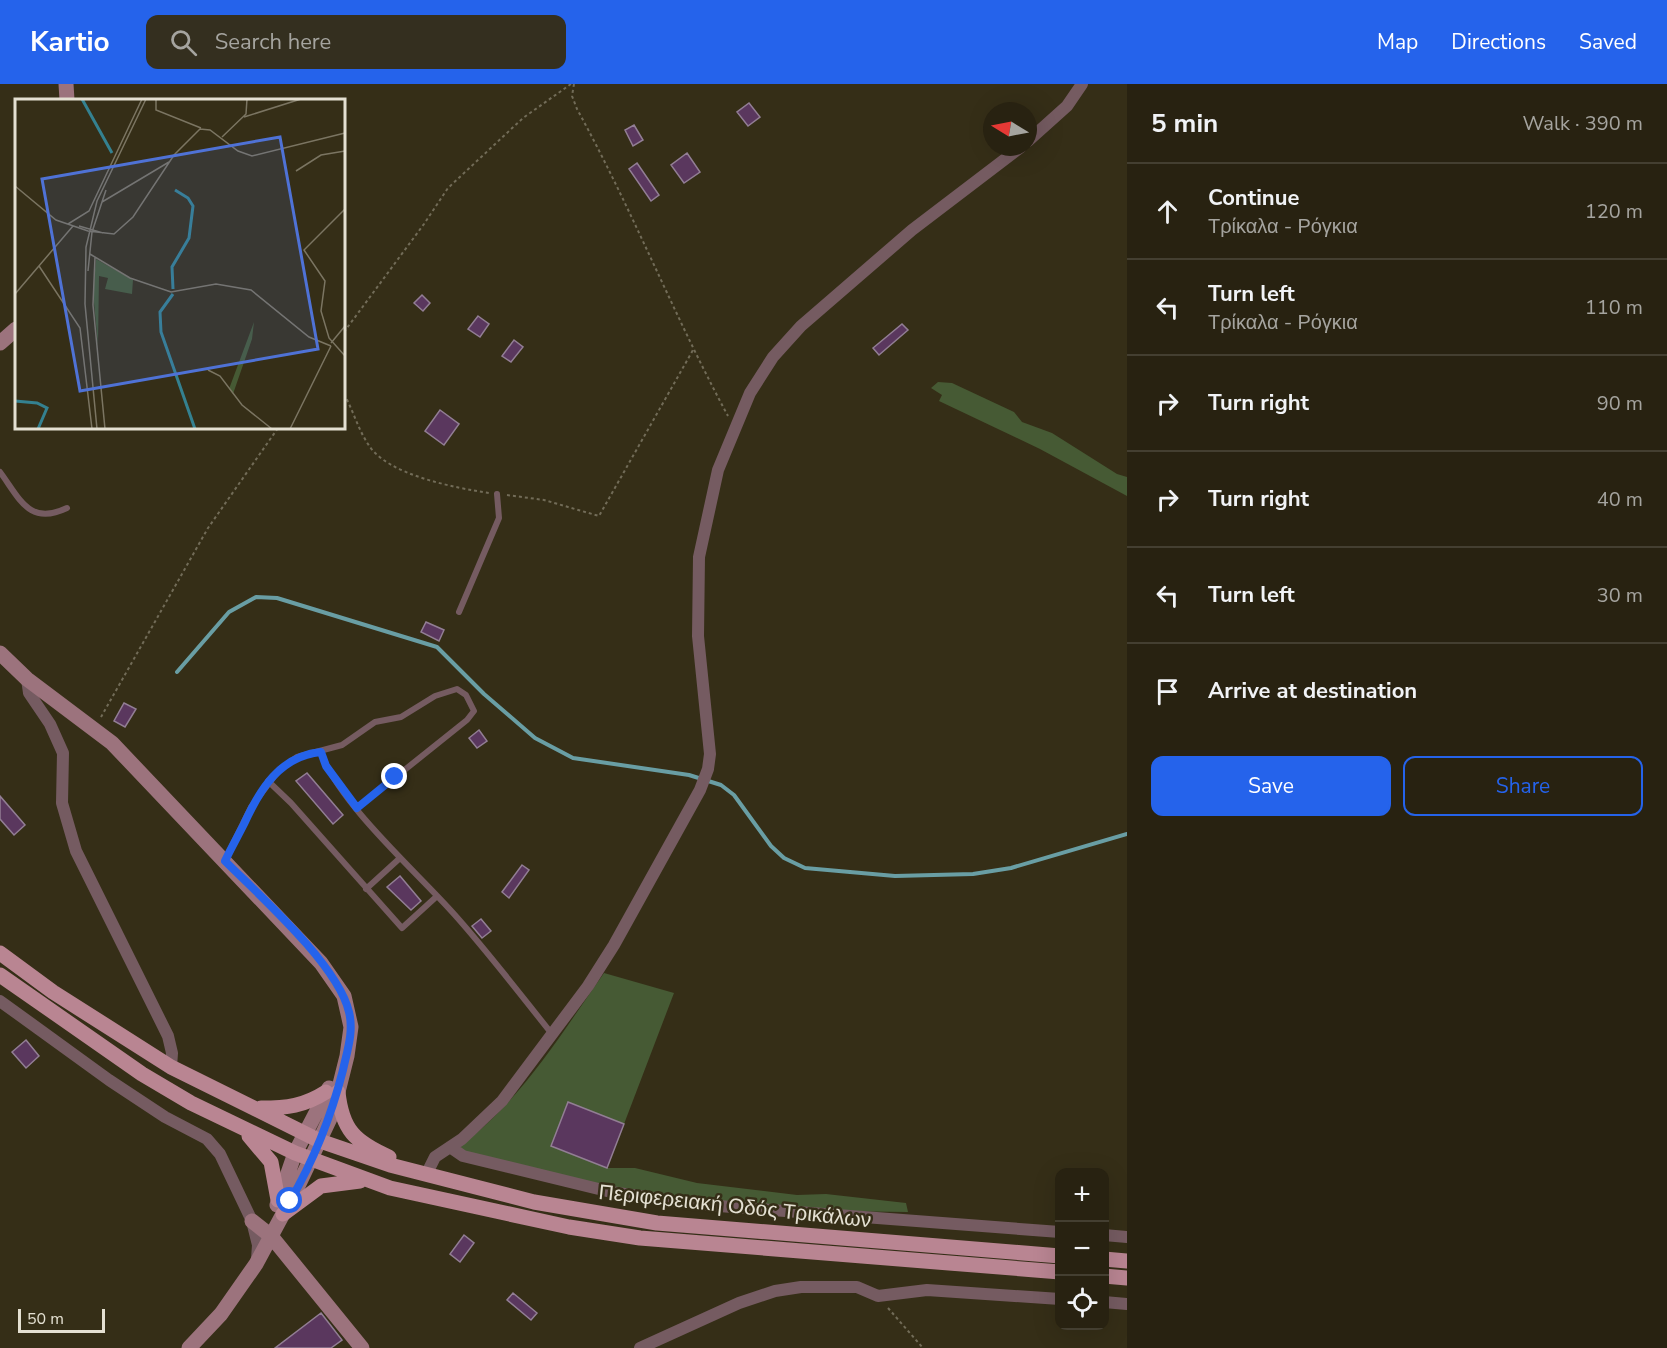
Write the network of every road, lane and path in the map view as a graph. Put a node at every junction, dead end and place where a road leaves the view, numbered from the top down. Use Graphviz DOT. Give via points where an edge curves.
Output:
graph roads {
  1 [pos="66,84"];
  2 [pos="573,84"];
  3 [pos="1082,84"];
  4 [pos="67,99"];
  5 [pos="1037,133"];
  6 [pos="1009,156"];
  7 [pos="15,330"];
  8 [pos="345,331"];
  9 [pos="0,343"];
  10 [pos="693,350"];
  11 [pos="345,396"];
  12 [pos="734,427"];
  13 [pos="277,429"];
  14 [pos="0,472"];
  15 [pos="497,494"];
  16 [pos="67,508"];
  17 [pos="459,612"];
  18 [pos="0,653"];
  19 [pos="27,679"];
  20 [pos="94,730"];
  21 [pos="321,752"];
  22 [pos="268,781"];
  23 [pos="357,808"];
  24 [pos="400,858"];
  25 [pos="225,861"];
  26 [pos="366,889"];
  27 [pos="436,897"];
  28 [pos="0,953"];
  29 [pos="0,975"];
  30 [pos="0,1001"];
  31 [pos="553,1034"];
  32 [pos="171,1067"];
  33 [pos="332,1092"];
  34 [pos="254,1107"];
  35 [pos="243,1129"];
  36 [pos="304,1133"];
  37 [pos="320,1141"];
  38 [pos="450,1147"];
  39 [pos="295,1153"];
  40 [pos="311,1160"];
  41 [pos="422,1174"];
  42 [pos="370,1181"];
  43 [pos="277,1218"];
  44 [pos="252,1221"];
  45 [pos="1055,1232"];
  46 [pos="1109,1235"];
  47 [pos="1127,1237"];
  48 [pos="1055,1256"];
  49 [pos="1109,1259"];
  50 [pos="1127,1261"];
  51 [pos="256,1264"];
  52 [pos="1055,1272"];
  53 [pos="1109,1276"];
  54 [pos="1127,1278"];
  55 [pos="878,1296"];
  56 [pos="1055,1299"];
  57 [pos="1109,1302"];
  58 [pos="1127,1304"];
  59 [pos="189,1348"];
  60 [pos="362,1348"];
  61 [pos="640,1348"];
  62 [pos="923,1348"];
  1 -- 4 [label="street"];
  2 -- 8 [label="path" via="523,118 448,188"];
  2 -- 10 [label="path" via="577,109 666,285"];
  3 -- 5 [label="street" via="1067,106"];
  6 -- 12 [label="street" via="912,230 793,334 762,372"];
  7 -- 9 [label="street"];
  10 -- 12 [label="path"];
  10 -- 15 [label="path" via="599,516 544,500"];
  11 -- 15 [label="path" via="368,446 384,459 433,481"];
  12 -- 31 [label="street" via="714,483 699,556 698,636 709,741 708,770 602,965"];
  13 -- 20 [label="path" via="208,528"];
  14 -- 16 [label="lane" via="29,510 42,515"];
  15 -- 17 [label="lane" via="499,518"];
  18 -- 19 [label="street"];
  19 -- 20 [label="street"];
  19 -- 32 [label="street" via="29,693 63,753 62,803 76,851 168,1036"];
  20 -- 25 [label="street" via="112,743"];
  21 -- 22 [label="lane" via="297,757"];
  21 -- 23 [label="lane" via="326,766"];
  21 -- 23 [label="lane" via="342,745 375,722 414,711 435,696 457,689 466,694 474,711 467,720"];
  22 -- 25 [label="lane"];
  22 -- 26 [label="lane"];
  23 -- 24 [label="lane"];
  24 -- 26 [label="lane"];
  24 -- 27 [label="lane"];
  25 -- 33 [label="street" via="321,963 344,996 351,1027 343,1069"];
  26 -- 27 [label="lane" via="402,928"];
  27 -- 31 [label="lane"];
  28 -- 32 [label="main road, Περιφερειακή Οδός Τρικάλων" via="53,992"];
  29 -- 35 [label="main road, Περιφερειακή Οδός Τρικάλων" via="161,1086"];
  30 -- 44 [label="street" via="109,1080 207,1139 219,1154"];
  31 -- 38 [label="street" via="501,1101"];
  32 -- 34 [label="main road, Περιφερειακή Οδός Τρικάλων"];
  33 -- 34 [label="main road" via="282,1109"];
  33 -- 36 [label="street"];
  33 -- 37 [label="street"];
  33 -- 41 [label="main road" via="352,1135 369,1148"];
  34 -- 36 [label="main road, Περιφερειακή Οδός Τρικάλων"];
  35 -- 39 [label="main road, Περιφερειακή Οδός Τρικάλων"];
  35 -- 43 [label="main road" via="271,1162"];
  36 -- 37 [label="main road, Περιφερειακή Οδός Τρικάλων"];
  36 -- 39 [label="street"];
  37 -- 40 [label="street"];
  37 -- 41 [label="main road, Περιφερειακή Οδός Τρικάλων"];
  38 -- 41 [label="street" via="435,1157"];
  38 -- 45 [label="street" via="463,1156 666,1200"];
  39 -- 40 [label="main road, Περιφερειακή Οδός Τρικάλων"];
  39 -- 43 [label="street"];
  40 -- 42 [label="main road, Περιφερειακή Οδός Τρικάλων"];
  40 -- 43 [label="street"];
  41 -- 48 [label="main road, Περιφερειακή Οδός Τρικάλων" via="534,1202 657,1223"];
  42 -- 43 [label="main road" via="321,1185"];
  42 -- 52 [label="main road, Περιφερειακή Οδός Τρικάλων" via="461,1205 602,1233 683,1243"];
  43 -- 44 [label="street"];
  43 -- 51 [label="street"];
  43 -- 60 [label="street"];
  44 -- 51 [label="street" via="258,1245"];
  46 -- 47 [label="street"];
  49 -- 50 [label="main road"];
  51 -- 59 [label="street" via="222,1314"];
  53 -- 54 [label="main road"];
  55 -- 56 [label="street" via="927,1290"];
  55 -- 61 [label="street" via="839,1285 776,1291 739,1303"];
  55 -- 62 [label="path"];
  57 -- 58 [label="street"];
}
